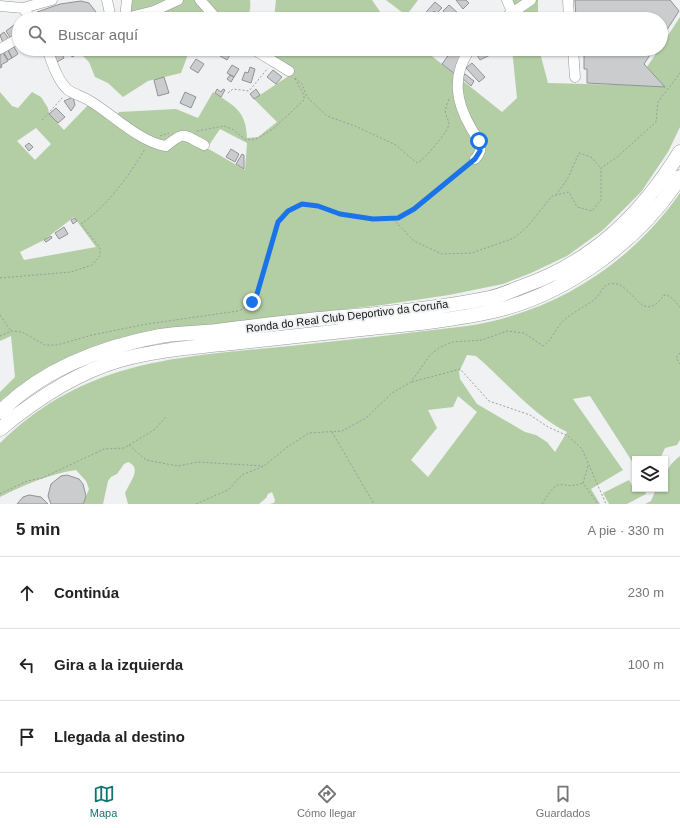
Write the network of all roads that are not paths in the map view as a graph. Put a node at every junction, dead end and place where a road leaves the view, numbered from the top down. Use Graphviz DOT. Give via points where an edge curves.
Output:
graph roads {
  1 [pos="52,0"];
  2 [pos="107,0"];
  3 [pos="127,0"];
  4 [pos="178,0"];
  5 [pos="200,0"];
  6 [pos="507,0"];
  7 [pos="531,0"];
  8 [pos="568,0"];
  9 [pos="0,6"];
  10 [pos="23,8"];
  11 [pos="26,12"];
  12 [pos="110,12"];
  13 [pos="125,12"];
  14 [pos="150,12"];
  15 [pos="211,12"];
  16 [pos="512,12"];
  17 [pos="569,12"];
  18 [pos="12,42"];
  19 [pos="0,50"];
  20 [pos="50,56"];
  21 [pos="265,56"];
  22 [pos="466,56"];
  23 [pos="574,56"];
  24 [pos="291,74"];
  25 [pos="575,77"];
  26 [pos="204,145"];
  27 [pos="680,152"];
  28 [pos="475,159"];
  29 [pos="680,177"];
  30 [pos="0,412"];
  31 [pos="0,429"];
  1 -- 10 [label="street"];
  2 -- 12 [label="street"];
  3 -- 13 [label="street"];
  4 -- 14 [label="street"];
  5 -- 15 [label="street"];
  6 -- 16 [label="street"];
  7 -- 16 [label="street"];
  8 -- 17 [label="street"];
  9 -- 10 [label="street"];
  10 -- 11 [label="street"];
  18 -- 19 [label="street"];
  20 -- 26 [label="street" via="69,90 88,99 139,135 166,146 177,136 182,135"];
  21 -- 24 [label="street"];
  22 -- 28 [label="street" via="457,86 458,101 479,141 480,151"];
  23 -- 25 [label="street"];
  27 -- 30 [label="highway, Ronda do Real Club Deportivo da Coruña" via="661,182 617,232 585,256 540,280 491,298 414,310 160,336 82,358 50,375 8,403"];
  29 -- 31 [label="highway, Ronda do Real Club Deportivo da Coruña" via="642,224 612,253 570,281 529,299 496,311 460,317 165,350 119,360 71,379 26,407"];
}
